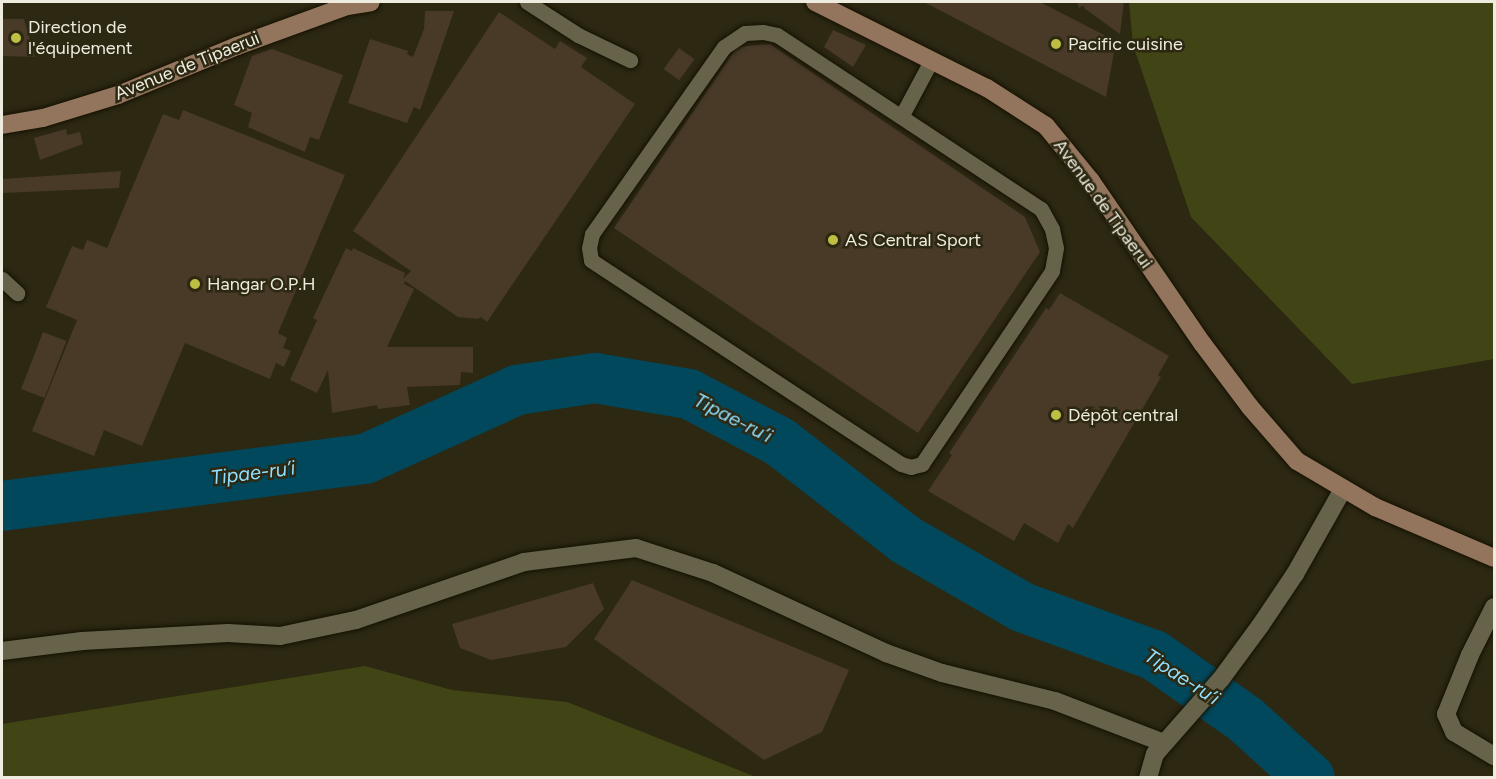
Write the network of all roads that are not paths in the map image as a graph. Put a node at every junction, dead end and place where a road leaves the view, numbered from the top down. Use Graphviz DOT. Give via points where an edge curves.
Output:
graph roads {
  1 [pos="371,2"];
  2 [pos="527,2"];
  3 [pos="815,2"];
  4 [pos="630,60"];
  5 [pos="931,61"];
  6 [pos="902,115"];
  7 [pos="2,125"];
  8 [pos="2,279"];
  9 [pos="17,293"];
  10 [pos="1343,489"];
  11 [pos="1494,558"];
  12 [pos="1494,607"];
  13 [pos="2,651"];
  14 [pos="1164,743"];
  15 [pos="1494,756"];
  16 [pos="1148,777"];
  1 -- 7 [label="main road, Avenue de Tipaerui" via="347,6 237,45 118,95 43,118"];
  2 -- 4 [label="lane" via="578,36"];
  3 -- 5 [label="main road, Avenue de Tipaerui"];
  5 -- 6 [label="lane"];
  5 -- 10 [label="main road, Avenue de Tipaerui" via="987,88 1046,126 1091,181 1202,344 1250,407 1297,461"];
  6 -- 6 [label="lane" via="777,35 746,33 724,47 592,234 589,248 591,260 911,467 922,464 1052,271 1056,248 1052,229 1041,209"];
  8 -- 9 [label="lane"];
  10 -- 11 [label="main road, Avenue de Tipaerui" via="1375,507"];
  10 -- 14 [label="street" via="1295,574 1221,679"];
  12 -- 15 [label="street" via="1446,714 1454,732"];
  13 -- 14 [label="street" via="82,641 228,633 280,636 356,620 524,562 636,548 713,573 886,653 942,673 1055,701"];
  14 -- 16 [label="street" via="1155,754"];
}
